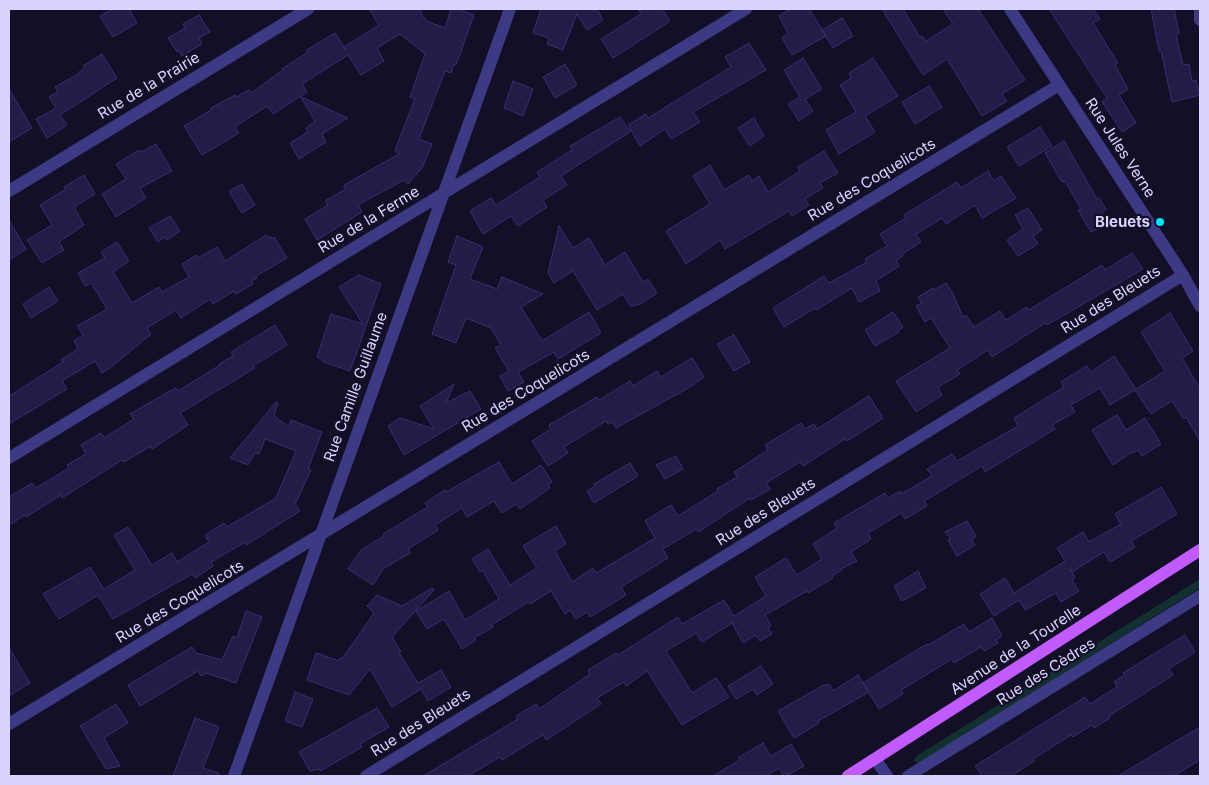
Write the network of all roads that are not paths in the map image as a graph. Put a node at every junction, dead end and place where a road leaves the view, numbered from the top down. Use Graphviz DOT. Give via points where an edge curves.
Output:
graph roads {
  1 [pos="308,9"];
  2 [pos="510,9"];
  3 [pos="746,9"];
  4 [pos="1010,9"];
  5 [pos="1200,11"];
  6 [pos="1200,20"];
  7 [pos="1059,85"];
  8 [pos="9,191"];
  9 [pos="443,194"];
  10 [pos="1183,275"];
  11 [pos="1200,306"];
  12 [pos="9,458"];
  13 [pos="320,535"];
  14 [pos="1200,550"];
  15 [pos="1200,596"];
  16 [pos="9,724"];
  17 [pos="876,760"];
  18 [pos="234,776"];
  19 [pos="366,776"];
  20 [pos="848,776"];
  21 [pos="887,776"];
  22 [pos="908,776"];
  1 -- 8 [label="street, Rue de la Prairie"];
  2 -- 9 [label="street, Rue Camille Guillaume"];
  3 -- 9 [label="street, Rue de la Ferme"];
  4 -- 7 [label="street, Rue Jules Verne"];
  5 -- 6 [label="street"];
  7 -- 10 [label="street, Rue Jules Verne"];
  7 -- 13 [label="street, Rue des Coquelicots"];
  9 -- 12 [label="street, Rue de la Ferme"];
  9 -- 13 [label="street, Rue Camille Guillaume"];
  10 -- 11 [label="street, Rue Jules Verne"];
  10 -- 19 [label="street, Rue des Bleuets"];
  13 -- 16 [label="street, Rue des Coquelicots"];
  13 -- 18 [label="street, Rue Camille Guillaume"];
  14 -- 17 [label="main road, Avenue de la Tourelle"];
  15 -- 22 [label="street, Rue des Cèdres"];
  17 -- 20 [label="main road, Avenue de la Tourelle"];
  17 -- 21 [label="street"];
}
